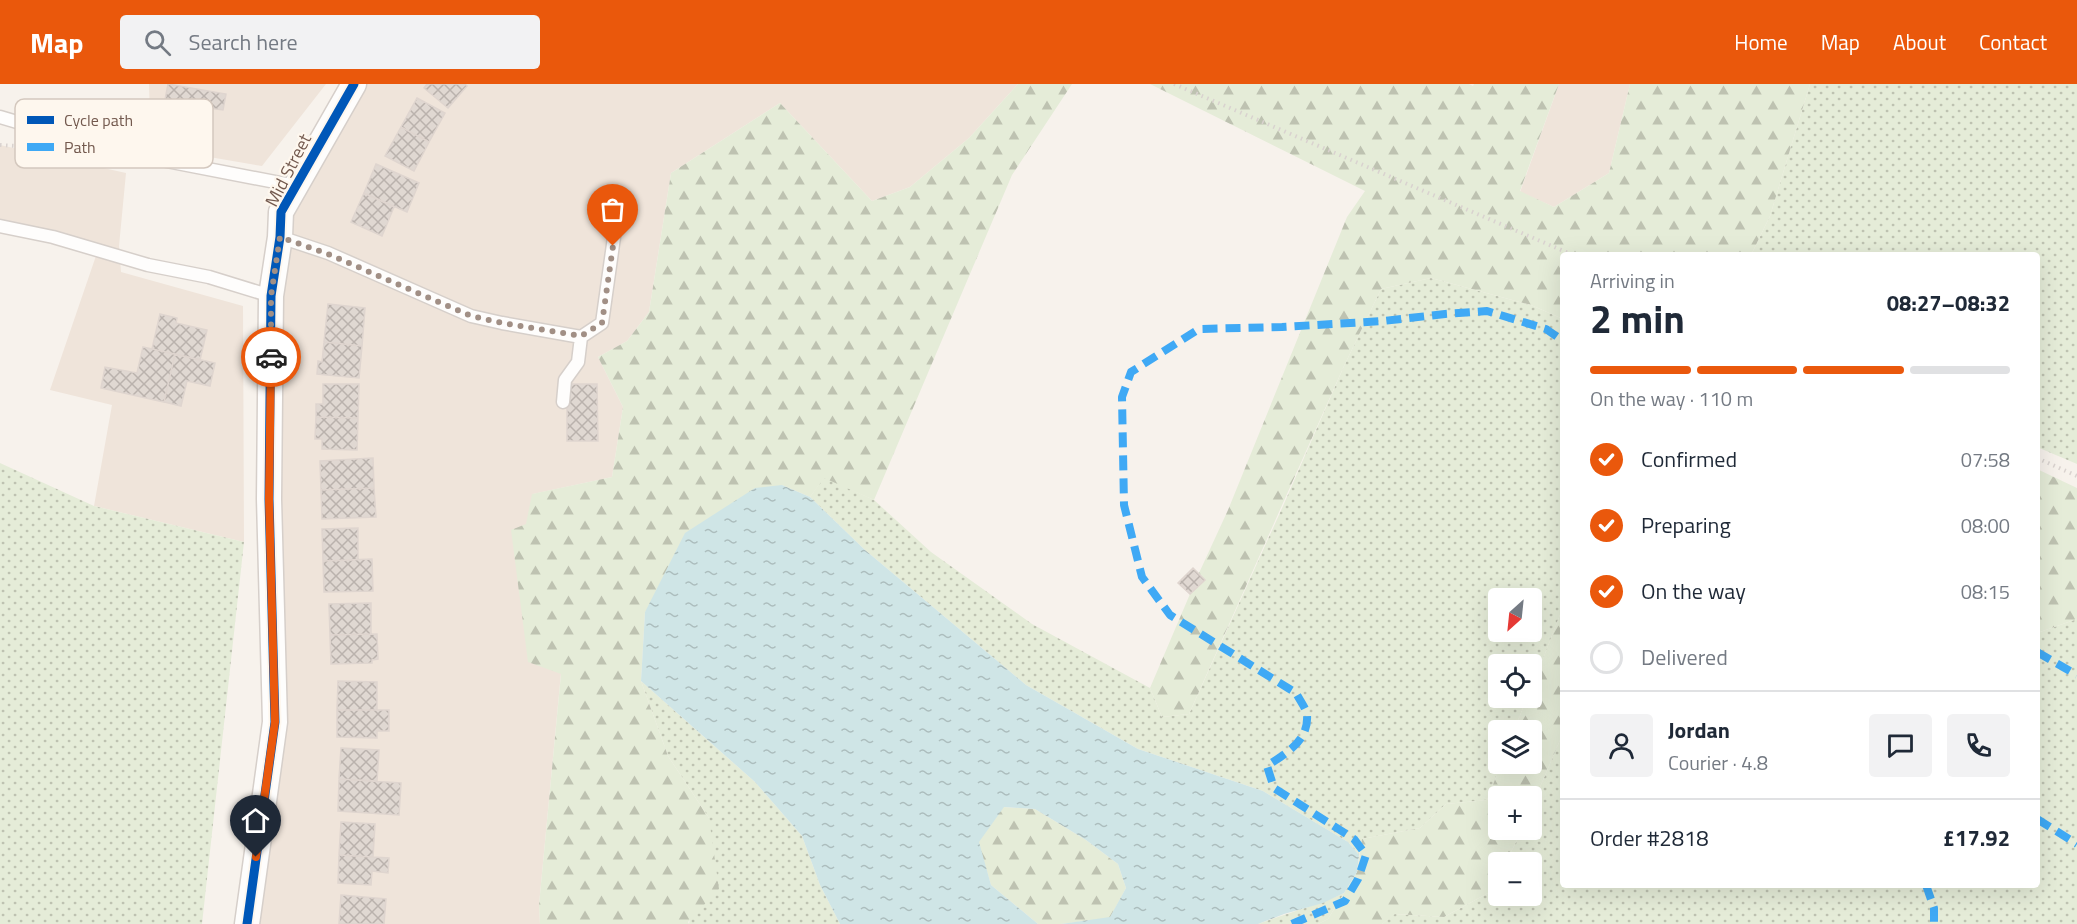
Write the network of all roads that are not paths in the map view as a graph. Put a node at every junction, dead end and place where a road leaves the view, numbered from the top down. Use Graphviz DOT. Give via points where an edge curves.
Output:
graph roads {
  1 [pos="354,84"];
  2 [pos="0,117"];
  3 [pos="15,121"];
  4 [pos="203,168"];
  5 [pos="296,186"];
  6 [pos="616,223"];
  7 [pos="0,226"];
  8 [pos="280,237"];
  9 [pos="271,296"];
  10 [pos="581,336"];
  11 [pos="563,402"];
  12 [pos="247,924"];
  1 -- 5 [label="street, Mid Street"];
  2 -- 3 [label="lane"];
  4 -- 5 [label="lane"];
  5 -- 8 [label="street, Mid Street" via="281,212"];
  6 -- 10 [label="lane" via="602,323"];
  7 -- 9 [label="lane"];
  8 -- 9 [label="street, Mid Street"];
  8 -- 10 [label="lane" via="471,316"];
  9 -- 12 [label="street, Mid Street" via="269,499 275,722"];
  10 -- 11 [label="lane" via="578,362 565,380"];
}
